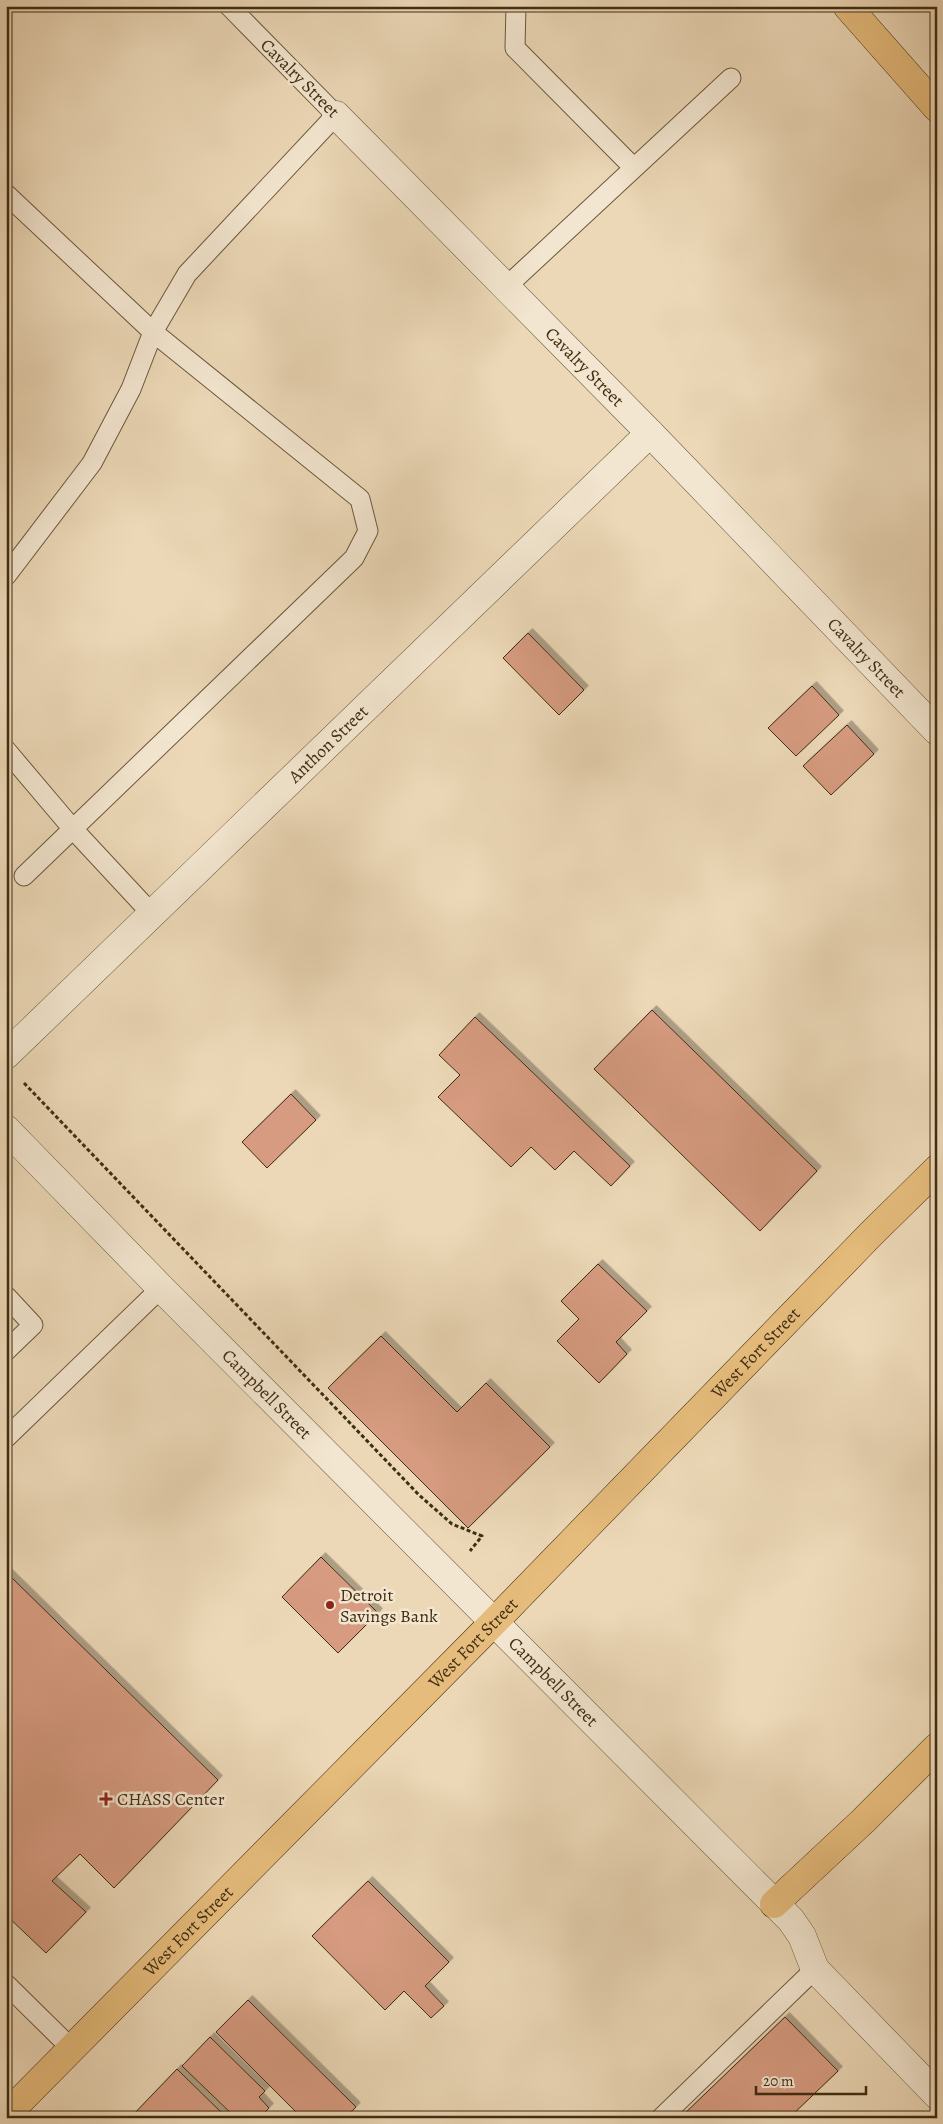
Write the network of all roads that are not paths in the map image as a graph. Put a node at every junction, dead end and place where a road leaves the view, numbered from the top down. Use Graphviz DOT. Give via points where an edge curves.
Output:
graph roads {
  1 [pos="229,6"];
  2 [pos="516,6"];
  3 [pos="848,6"];
  4 [pos="730,78"];
  5 [pos="937,108"];
  6 [pos="336,115"];
  7 [pos="634,168"];
  8 [pos="6,194"];
  9 [pos="506,287"];
  10 [pos="153,332"];
  11 [pos="650,433"];
  12 [pos="6,576"];
  13 [pos="937,731"];
  14 [pos="6,750"];
  15 [pos="72,828"];
  16 [pos="24,876"];
  17 [pos="152,914"];
  18 [pos="12,1066"];
  19 [pos="6,1129"];
  20 [pos="937,1169"];
  21 [pos="161,1288"];
  22 [pos="6,1296"];
  23 [pos="6,1351"];
  24 [pos="6,1438"];
  25 [pos="494,1622"];
  26 [pos="937,1747"];
  27 [pos="774,1904"];
  28 [pos="815,1969"];
  29 [pos="6,1984"];
  30 [pos="71,2048"];
  31 [pos="937,2095"];
  32 [pos="6,2115"];
  33 [pos="661,2118"];
  1 -- 6 [label="lane, Cavalry Street"];
  2 -- 7 [label="lane" via="515,48"];
  3 -- 5 [label="main road"];
  4 -- 7 [label="lane"];
  6 -- 9 [label="street, Cavalry Street"];
  6 -- 10 [label="lane" via="187,274"];
  7 -- 9 [label="lane"];
  8 -- 10 [label="lane"];
  9 -- 11 [label="street, Cavalry Street"];
  10 -- 12 [label="lane" via="131,389 92,463"];
  10 -- 15 [label="lane" via="360,498 368,531 354,558"];
  11 -- 13 [label="street, Cavalry Street"];
  11 -- 17 [label="street, Anthon Street"];
  14 -- 15 [label="lane"];
  15 -- 16 [label="lane"];
  15 -- 17 [label="lane"];
  17 -- 18 [label="street, Anthon Street"];
  19 -- 21 [label="street, Campbell Street"];
  20 -- 25 [label="main road, West Fort Street"];
  21 -- 24 [label="lane"];
  21 -- 25 [label="street, Campbell Street"];
  22 -- 23 [label="lane" via="34,1325"];
  25 -- 27 [label="street, Campbell Street"];
  25 -- 30 [label="main road, West Fort Street"];
  26 -- 27 [label="main road"];
  27 -- 28 [label="street, Campbell Street" via="802,1936"];
  28 -- 31 [label="street, Campbell Street"];
  28 -- 33 [label="lane"];
  29 -- 30 [label="lane"];
  30 -- 32 [label="main road, West Fort Street"];
}
